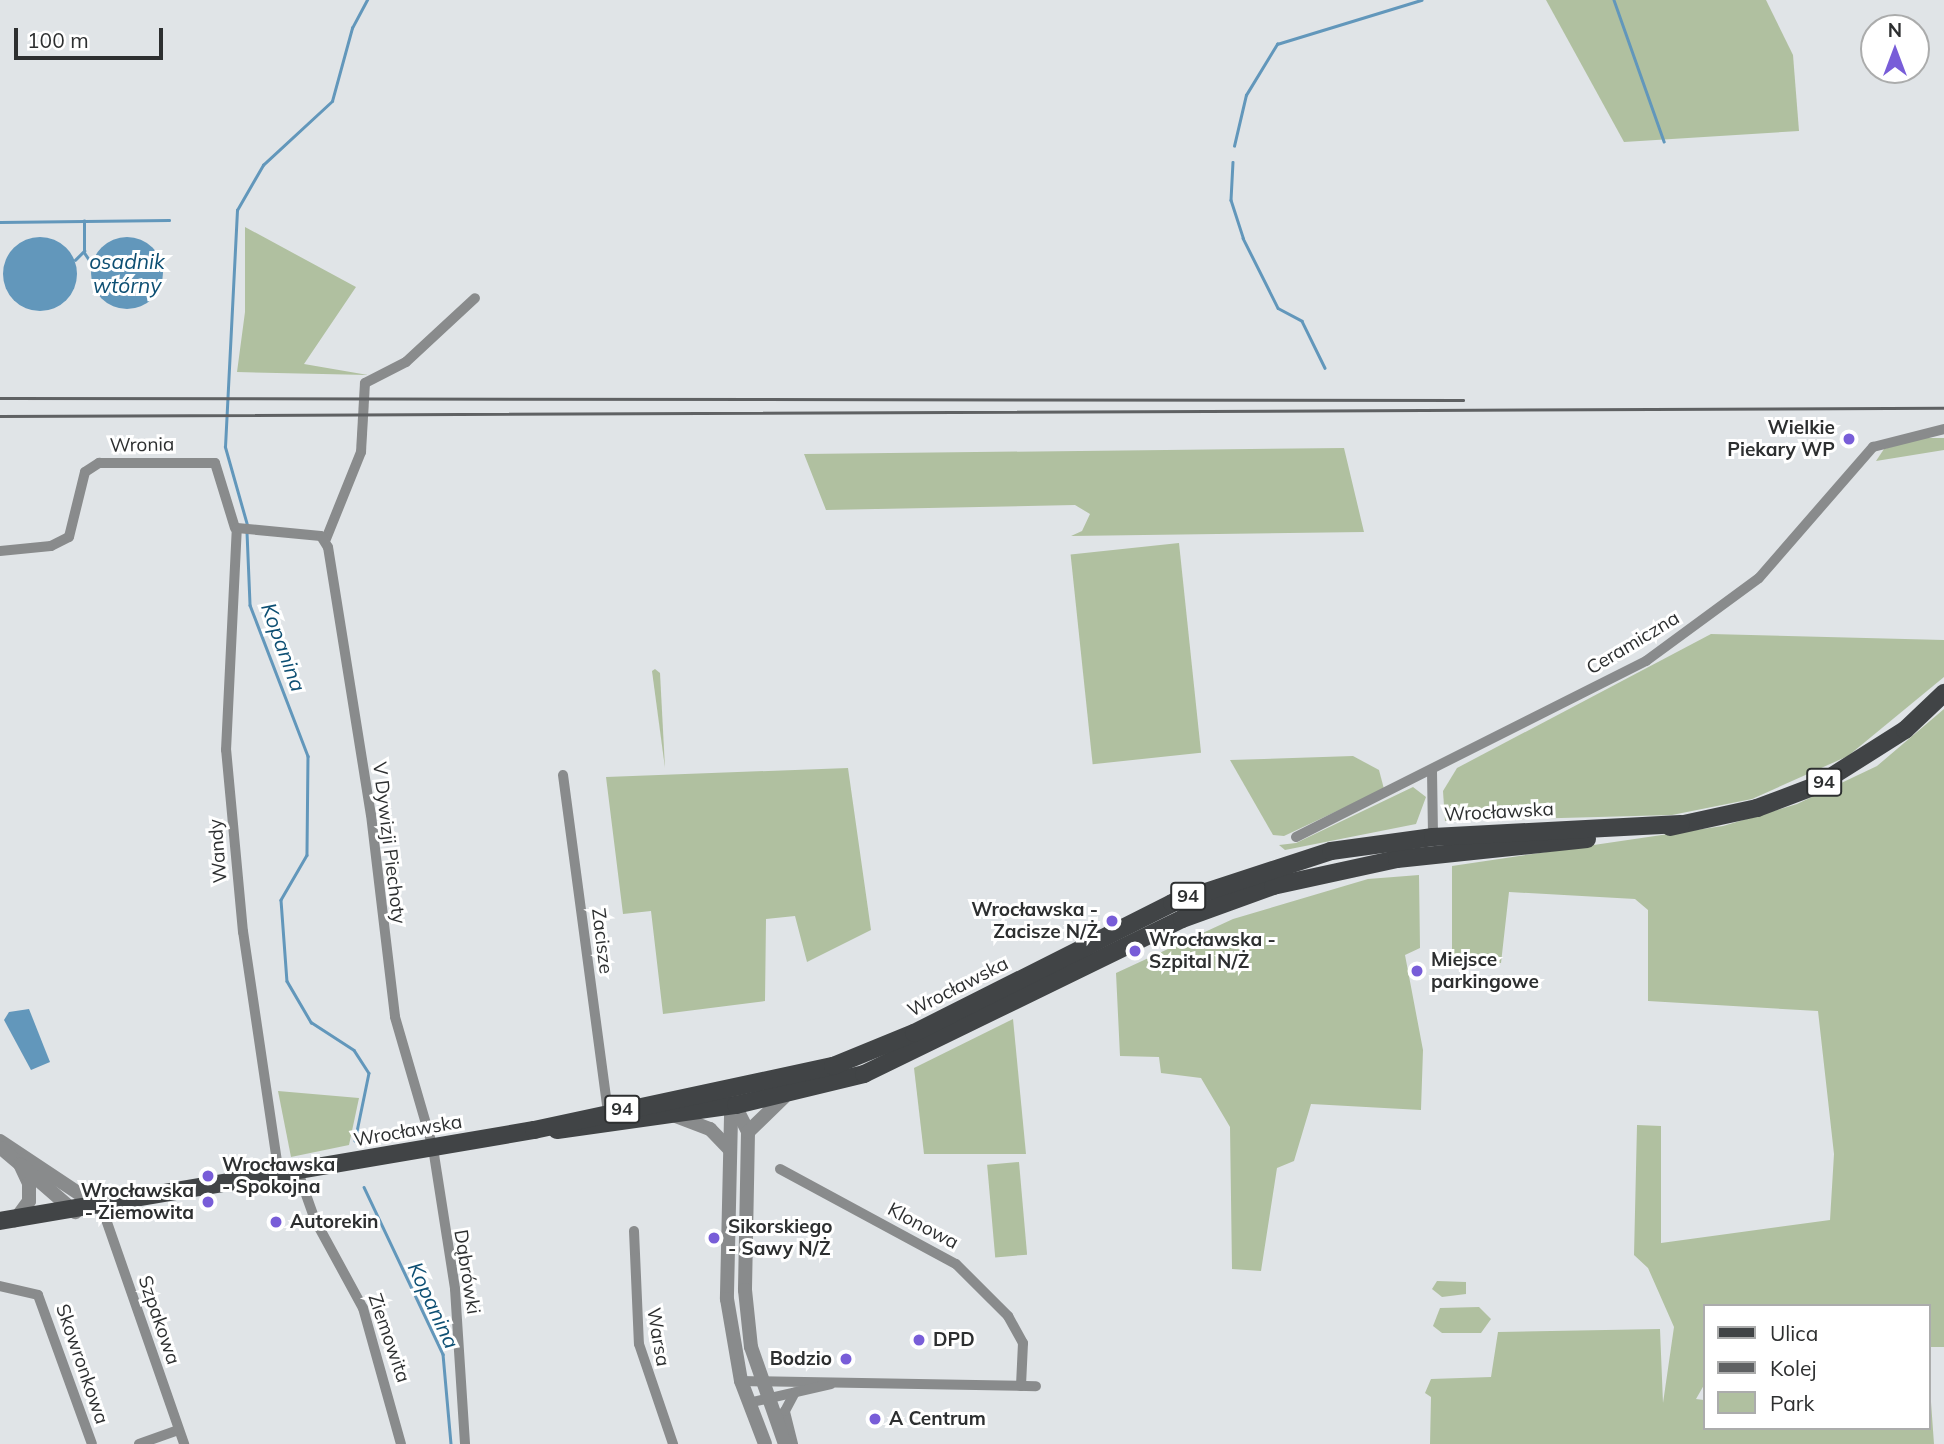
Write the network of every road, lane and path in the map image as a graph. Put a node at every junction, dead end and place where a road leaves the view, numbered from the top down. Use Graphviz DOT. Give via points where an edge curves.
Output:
graph roads {
  1 [pos="475,298"];
  2 [pos="1944,429"];
  3 [pos="215,463"];
  4 [pos="237,528"];
  5 [pos="326,539"];
  6 [pos="0,551"];
  7 [pos="1944,693"];
  8 [pos="1432,771"];
  9 [pos="563,775"];
  10 [pos="1681,824"];
  11 [pos="1296,837"];
  12 [pos="1433,837"];
  13 [pos="766,1082"];
  14 [pos="711,1093"];
  15 [pos="787,1095"];
  16 [pos="736,1105"];
  17 [pos="608,1111"];
  18 [pos="673,1115"];
  19 [pos="534,1130"];
  20 [pos="748,1132"];
  21 [pos="0,1141"];
  22 [pos="0,1147"];
  23 [pos="433,1148"];
  24 [pos="729,1149"];
  25 [pos="20,1164"];
  26 [pos="780,1169"];
  27 [pos="298,1172"];
  28 [pos="279,1175"];
  29 [pos="66,1183"];
  30 [pos="102,1208"];
  31 [pos="75,1212"];
  32 [pos="8,1220"];
  33 [pos="634,1231"];
  34 [pos="0,1286"];
  35 [pos="759,1376"];
  36 [pos="741,1381"];
  37 [pos="838,1382"];
  38 [pos="1021,1386"];
  39 [pos="1036,1386"];
  40 [pos="796,1392"];
  41 [pos="766,1399"];
  42 [pos="748,1403"];
  43 [pos="178,1430"];
  44 [pos="92,1444"];
  45 [pos="139,1444"];
  46 [pos="184,1444"];
  47 [pos="401,1444"];
  48 [pos="465,1444"];
  49 [pos="673,1444"];
  50 [pos="765,1444"];
  51 [pos="785,1444"];
  52 [pos="793,1444"];
  1 -- 5 [label="street" via="407,362 365,383 361,452"];
  2 -- 8 [label="street, Ceramiczna" via="1873,447 1759,578 1646,661"];
  3 -- 4 [label="street, Wandy"];
  3 -- 6 [label="street, Wronia" via="90,464 69,537 51,546"];
  4 -- 5 [label="street"];
  4 -- 28 [label="street, Wandy" via="226,750 243,932"];
  5 -- 23 [label="street, V Dywizji Piechoty" via="371,815 395,1017"];
  7 -- 10 [label="main road, Wrocławska / 94" via="1894,738 1818,785 1757,808"];
  8 -- 11 [label="street, Ceramiczna"];
  8 -- 12 [label="street"];
  9 -- 17 [label="street, Zacisze"];
  10 -- 12 [label="main road, Wrocławska / 94"];
  10 -- 15 [label="main road, Wrocławska / 94" via="1383,861 1273,886 1182,919 903,1058"];
  12 -- 13 [label="main road, Wrocławska / 94" via="1331,851 1216,885 876,1050"];
  13 -- 14 [label="main road, Wrocławska / 94"];
  13 -- 16 [label="street"];
  14 -- 16 [label="street"];
  14 -- 17 [label="main road, Wrocławska / 94"];
  15 -- 16 [label="main road, Wrocławska / 94"];
  15 -- 20 [label="street"];
  16 -- 18 [label="main road, Wrocławska / 94"];
  16 -- 20 [label="street"];
  16 -- 24 [label="street"];
  17 -- 19 [label="main road, Wrocławska / 94"];
  18 -- 19 [label="main road, Wrocławska / 94"];
  18 -- 24 [label="street" via="710,1129"];
  19 -- 23 [label="main road, Wrocławska / 94"];
  20 -- 35 [label="street" via="745,1299"];
  21 -- 29 [label="street"];
  22 -- 25 [label="street"];
  23 -- 27 [label="main road, Wrocławska / 94"];
  23 -- 48 [label="street, Dąbrówki" via="455,1289"];
  24 -- 36 [label="street" via="727,1299"];
  25 -- 31 [label="street"];
  25 -- 32 [label="street" via="29,1197"];
  26 -- 38 [label="street, Klonowa" via="956,1264 1008,1317 1023,1343"];
  27 -- 28 [label="main road, Wrocławska / 94"];
  27 -- 47 [label="street, Ziemowita" via="316,1220 363,1308"];
  28 -- 30 [label="main road, Wrocławska / 94"];
  29 -- 30 [label="street"];
  29 -- 31 [label="street" via="78,1198"];
  30 -- 31 [label="main road, Wrocławska / 94"];
  30 -- 43 [label="street, Szpakowa"];
  31 -- 32 [label="main road, Wrocławska / 94"];
  33 -- 49 [label="street, Warsa" via="639,1344"];
  34 -- 44 [label="street, Skowronkowa" via="38,1294"];
  35 -- 36 [label="street"];
  35 -- 37 [label="street"];
  35 -- 41 [label="street"];
  36 -- 42 [label="street"];
  37 -- 38 [label="street"];
  37 -- 40 [label="street"];
  38 -- 39 [label="street"];
  40 -- 41 [label="street"];
  40 -- 52 [label="street" via="785,1411"];
  41 -- 42 [label="street"];
  41 -- 51 [label="street"];
  42 -- 50 [label="street"];
  43 -- 45 [label="street"];
  43 -- 46 [label="street, Szpakowa"];
}
